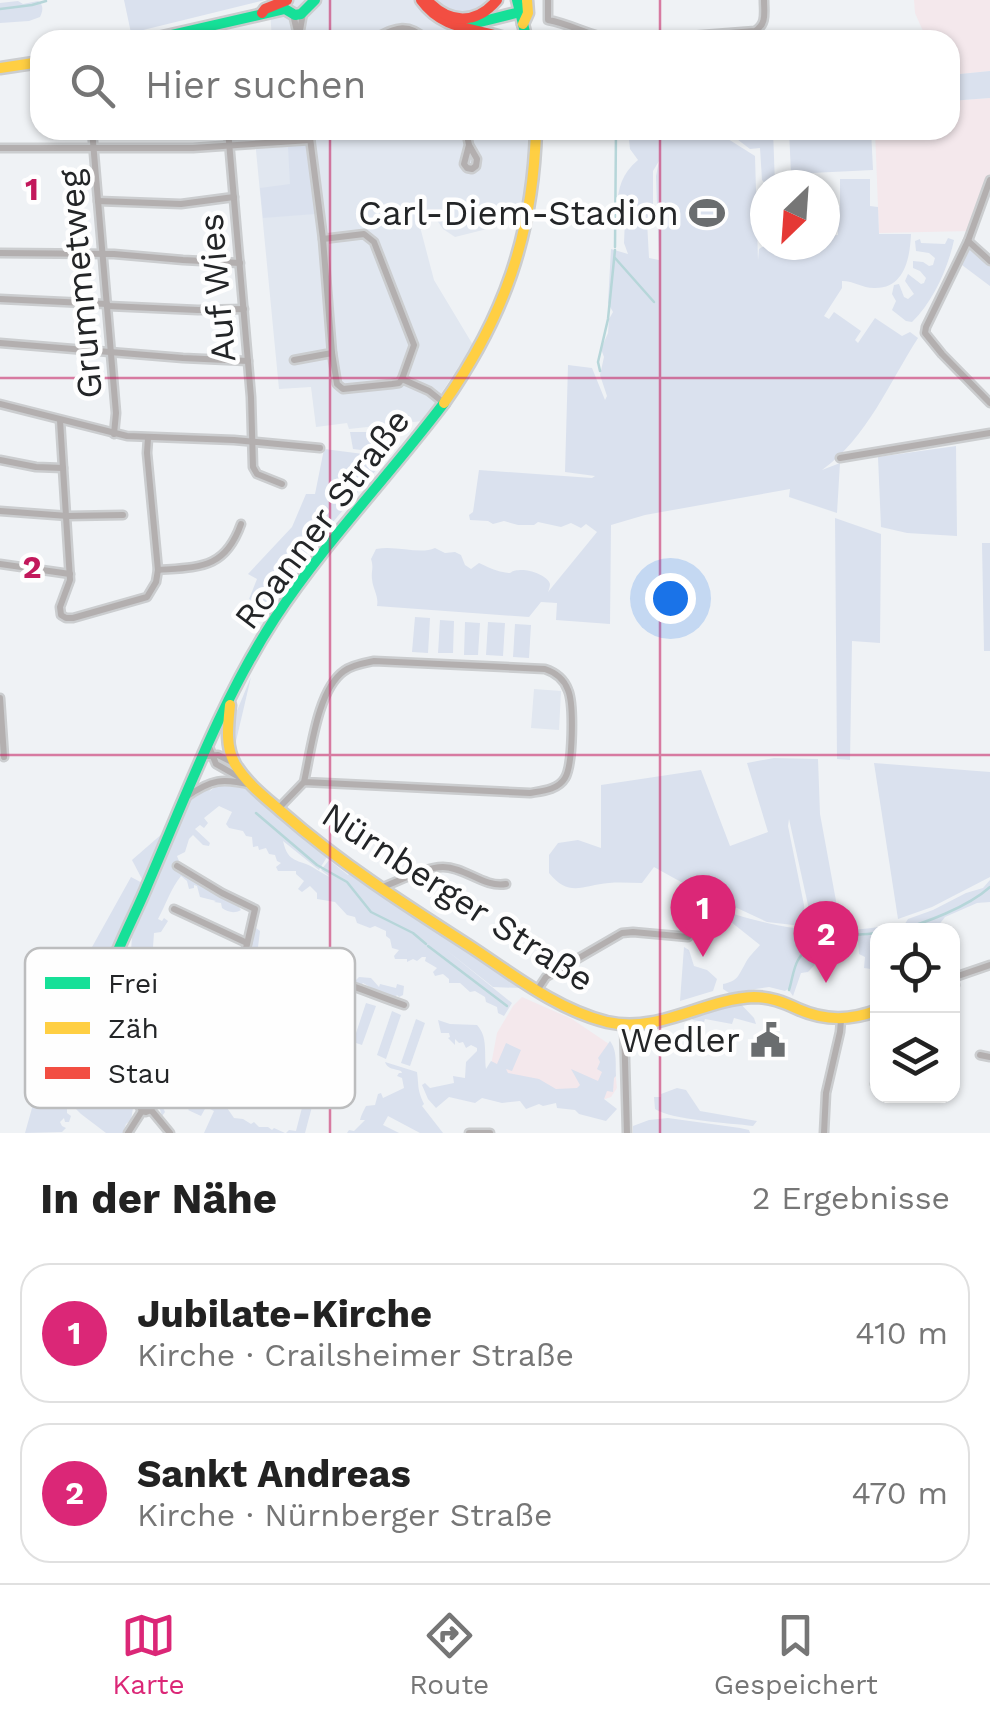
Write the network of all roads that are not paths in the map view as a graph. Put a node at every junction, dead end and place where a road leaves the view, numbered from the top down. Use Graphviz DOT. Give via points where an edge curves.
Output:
graph roads {
  1 [pos="424,0"];
  2 [pos="497,0"];
  3 [pos="528,0"];
  4 [pos="548,0"];
  5 [pos="764,0"];
  6 [pos="299,5"];
  7 [pos="520,12"];
  8 [pos="463,27"];
  9 [pos="190,30"];
  10 [pos="476,30"];
  11 [pos="582,30"];
  12 [pos="757,30"];
  13 [pos="30,64"];
  14 [pos="0,68"];
  15 [pos="93,140"];
  16 [pos="229,140"];
  17 [pos="310,140"];
  18 [pos="468,140"];
  19 [pos="536,140"];
  20 [pos="469,145"];
  21 [pos="230,146"];
  22 [pos="94,147"];
  23 [pos="0,148"];
  24 [pos="989,185"];
  25 [pos="234,197"];
  26 [pos="98,202"];
  27 [pos="323,239"];
  28 [pos="968,240"];
  29 [pos="0,253"];
  30 [pos="104,254"];
  31 [pos="990,262"];
  32 [pos="240,263"];
  33 [pos="0,299"];
  34 [pos="108,305"];
  35 [pos="244,309"];
  36 [pos="0,344"];
  37 [pos="111,352"];
  38 [pos="332,353"];
  39 [pos="294,360"];
  40 [pos="248,361"];
  41 [pos="402,380"];
  42 [pos="990,402"];
  43 [pos="444,403"];
  44 [pos="0,404"];
  45 [pos="60,420"];
  46 [pos="990,433"];
  47 [pos="114,434"];
  48 [pos="148,438"];
  49 [pos="252,442"];
  50 [pos="320,448"];
  51 [pos="840,458"];
  52 [pos="0,460"];
  53 [pos="62,468"];
  54 [pos="282,484"];
  55 [pos="0,511"];
  56 [pos="123,514"];
  57 [pos="68,516"];
  58 [pos="241,524"];
  59 [pos="0,564"];
  60 [pos="158,570"];
  61 [pos="70,574"];
  62 [pos="0,698"];
  63 [pos="230,700"];
  64 [pos="207,754"];
  65 [pos="4,758"];
  66 [pos="235,764"];
  67 [pos="304,782"];
  68 [pos="252,785"];
  69 [pos="186,798"];
  70 [pos="278,809"];
  71 [pos="177,866"];
  72 [pos="506,884"];
  73 [pos="379,888"];
  74 [pos="174,909"];
  75 [pos="688,938"];
  76 [pos="247,944"];
  77 [pos="122,948"];
  78 [pos="246,948"];
  79 [pos="990,965"];
  80 [pos="960,976"];
  81 [pos="355,989"];
  82 [pos="538,989"];
  83 [pos="404,1005"];
  84 [pos="870,1013"];
  85 [pos="841,1020"];
  86 [pos="624,1025"];
  87 [pos="980,1055"];
  88 [pos="990,1057"];
  89 [pos="141,1108"];
  90 [pos="145,1108"];
  91 [pos="128,1133"];
  92 [pos="170,1133"];
  93 [pos="469,1133"];
  94 [pos="490,1133"];
  95 [pos="627,1133"];
  96 [pos="824,1133"];
  1 -- 2 [label="street" via="438,13 468,20"];
  1 -- 8 [label="street" via="436,19"];
  3 -- 7 [label="street" via="528,13"];
  4 -- 11 [label="street" via="548,20"];
  5 -- 12 [label="street"];
  6 -- 9 [label="street"];
  7 -- 8 [label="street"];
  8 -- 10 [label="street"];
  13 -- 14 [label="street"];
  15 -- 22 [label="street, Grummetweg"];
  16 -- 21 [label="street, Auf Wies"];
  17 -- 21 [label="street"];
  17 -- 27 [label="street"];
  18 -- 20 [label="street"];
  19 -- 43 [label="street, Roanner Straße" via="530,205 511,280 482,345"];
  21 -- 22 [label="street"];
  21 -- 25 [label="street, Auf Wies"];
  22 -- 23 [label="street"];
  22 -- 26 [label="street, Grummetweg"];
  24 -- 28 [label="street"];
  25 -- 26 [label="street" via="181,204"];
  25 -- 32 [label="street, Auf Wies"];
  26 -- 30 [label="street, Grummetweg"];
  27 -- 38 [label="street"];
  27 -- 41 [label="street" via="364,234 374,242 414,346"];
  28 -- 31 [label="street"];
  28 -- 42 [label="street" via="925,333"];
  29 -- 30 [label="street"];
  30 -- 32 [label="street"];
  30 -- 34 [label="street, Grummetweg"];
  32 -- 35 [label="street, Auf Wies"];
  33 -- 34 [label="street"];
  34 -- 35 [label="street"];
  34 -- 37 [label="street, Grummetweg"];
  35 -- 40 [label="street, Auf Wies"];
  36 -- 37 [label="street"];
  37 -- 40 [label="street"];
  37 -- 47 [label="street, Grummetweg"];
  38 -- 39 [label="street"];
  38 -- 41 [label="street" via="343,390"];
  40 -- 49 [label="street, Auf Wies"];
  41 -- 43 [label="street"];
  43 -- 63 [label="street, Roanner Straße" via="293,590"];
  44 -- 45 [label="street"];
  45 -- 47 [label="street"];
  45 -- 53 [label="street"];
  46 -- 51 [label="street"];
  47 -- 48 [label="street"];
  48 -- 49 [label="street"];
  48 -- 60 [label="street"];
  49 -- 50 [label="street"];
  49 -- 54 [label="street" via="254,472"];
  52 -- 53 [label="street"];
  53 -- 57 [label="street"];
  55 -- 57 [label="street"];
  56 -- 57 [label="street"];
  57 -- 61 [label="street"];
  58 -- 60 [label="street" via="232,546 210,564"];
  59 -- 61 [label="street"];
  60 -- 61 [label="street" via="147,597 66,618 60,608"];
  62 -- 65 [label="street"];
  63 -- 64 [label="street, Roanner Straße"];
  63 -- 66 [label="street" via="228,745"];
  64 -- 66 [label="street"];
  64 -- 68 [label="street, Nürnberger Straße"];
  64 -- 69 [label="street, Roanner Straße"];
  66 -- 68 [label="street, Nürnberger Straße"];
  67 -- 67 [label="street" via="530,794 556,787 570,765 571,696 562,679 545,670 374,661 355,666 332,685 320,710"];
  67 -- 70 [label="street"];
  68 -- 69 [label="street" via="213,781"];
  68 -- 70 [label="street, Nürnberger Straße"];
  69 -- 77 [label="street, Roanner Straße"];
  70 -- 73 [label="street, Nürnberger Straße"];
  71 -- 76 [label="street" via="255,908"];
  72 -- 73 [label="street" via="446,866"];
  73 -- 82 [label="street, Nürnberger Straße"];
  74 -- 76 [label="street"];
  75 -- 82 [label="street" via="622,933 546,977"];
  76 -- 78 [label="street"];
  79 -- 80 [label="street"];
  81 -- 83 [label="street"];
  82 -- 86 [label="street, Nürnberger Straße" via="578,1012"];
  84 -- 85 [label="street, Nürnberger Straße"];
  85 -- 86 [label="street, Nürnberger Straße" via="758,996"];
  85 -- 96 [label="street"];
  86 -- 95 [label="street"];
  87 -- 88 [label="street"];
  89 -- 91 [label="street"];
  90 -- 92 [label="street"];
  93 -- 94 [label="street"];
}
